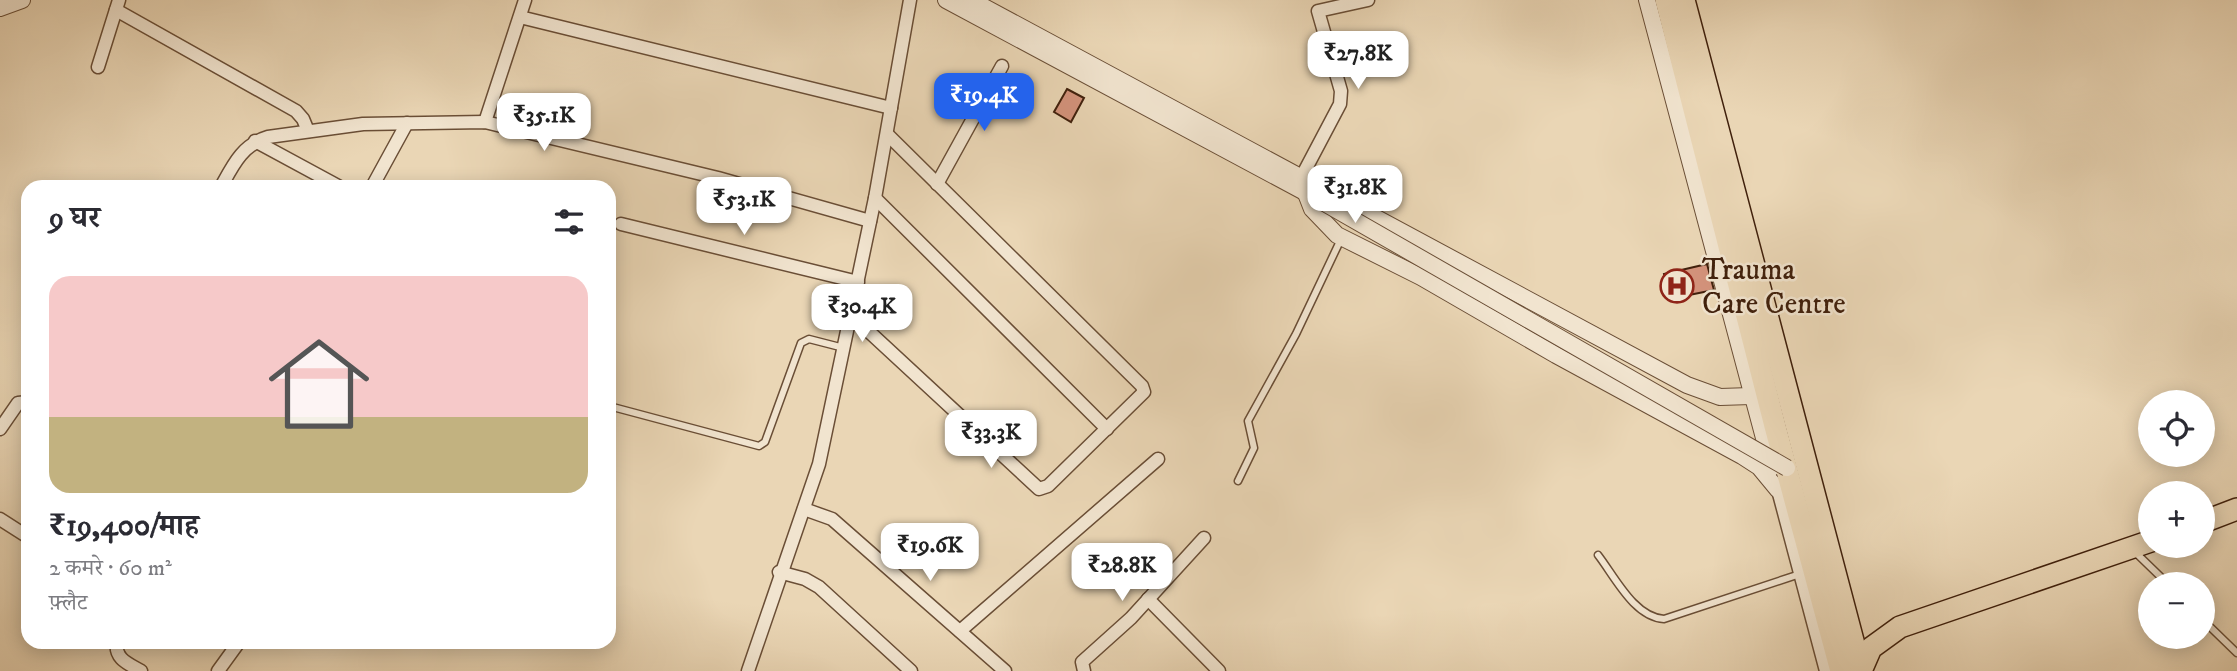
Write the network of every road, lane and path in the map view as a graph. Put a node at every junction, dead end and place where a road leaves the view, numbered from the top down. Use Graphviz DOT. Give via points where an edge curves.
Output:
graph roads {
  1 [pos="22,0"];
  2 [pos="525,0"];
  3 [pos="910,0"];
  4 [pos="946,0"];
  5 [pos="971,0"];
  6 [pos="1368,0"];
  7 [pos="1647,0"];
  8 [pos="1666,0"];
  9 [pos="1684,0"];
  10 [pos="118,5"];
  11 [pos="1316,6"];
  12 [pos="1,11"];
  13 [pos="520,17"];
  14 [pos="98,66"];
  15 [pos="1002,66"];
  16 [pos="891,108"];
  17 [pos="407,122"];
  18 [pos="485,122"];
  19 [pos="308,131"];
  20 [pos="887,134"];
  21 [pos="255,141"];
  22 [pos="225,180"];
  23 [pos="327,180"];
  24 [pos="376,180"];
  25 [pos="937,184"];
  26 [pos="1307,188"];
  27 [pos="875,198"];
  28 [pos="870,221"];
  29 [pos="621,225"];
  30 [pos="1342,237"];
  31 [pos="858,282"];
  32 [pos="851,315"];
  33 [pos="844,348"];
  34 [pos="1751,396"];
  35 [pos="21,403"];
  36 [pos="616,408"];
  37 [pos="0,429"];
  38 [pos="1107,429"];
  39 [pos="1158,458"];
  40 [pos="1787,468"];
  41 [pos="1238,481"];
  42 [pos="1778,490"];
  43 [pos="804,509"];
  44 [pos="2237,509"];
  45 [pos="2215,517"];
  46 [pos="0,519"];
  47 [pos="21,532"];
  48 [pos="1204,538"];
  49 [pos="2138,546"];
  50 [pos="1598,555"];
  51 [pos="779,572"];
  52 [pos="1800,574"];
  53 [pos="1148,599"];
  54 [pos="960,631"];
  55 [pos="2215,632"];
  56 [pos="117,649"];
  57 [pos="234,649"];
  58 [pos="2237,653"];
  59 [pos="121,659"];
  60 [pos="114,671"];
  61 [pos="141,671"];
  62 [pos="218,671"];
  63 [pos="748,671"];
  64 [pos="911,671"];
  65 [pos="1005,671"];
  66 [pos="1084,671"];
  67 [pos="1219,671"];
  68 [pos="1826,671"];
  69 [pos="1841,671"];
  70 [pos="1861,671"];
  1 -- 12 [label="street"];
  2 -- 13 [label="street"];
  3 -- 16 [label="street"];
  4 -- 26 [label="street"];
  5 -- 26 [label="street"];
  6 -- 11 [label="street"];
  7 -- 34 [label="street"];
  8 -- 40 [label="main road"];
  9 -- 70 [label="main road"];
  10 -- 14 [label="street"];
  10 -- 19 [label="street" via="296,111"];
  11 -- 26 [label="street" via="1341,91"];
  13 -- 16 [label="street"];
  13 -- 18 [label="street"];
  15 -- 25 [label="street"];
  16 -- 20 [label="street"];
  17 -- 18 [label="street"];
  17 -- 19 [label="street"];
  17 -- 24 [label="street"];
  18 -- 28 [label="street" via="718,178"];
  19 -- 21 [label="street"];
  20 -- 25 [label="street"];
  20 -- 27 [label="street"];
  21 -- 22 [label="street" via="238,156"];
  21 -- 23 [label="street"];
  25 -- 38 [label="street" via="1142,386 1143,396"];
  26 -- 30 [label="street" via="1312,209"];
  26 -- 34 [label="street" via="1687,385 1720,397"];
  26 -- 40 [label="street, bridge"];
  27 -- 28 [label="street"];
  27 -- 38 [label="street"];
  28 -- 31 [label="street"];
  29 -- 31 [label="street"];
  30 -- 41 [label="lane" via="1248,421 1254,448"];
  30 -- 42 [label="street" via="1742,456 1759,467"];
  31 -- 32 [label="street"];
  32 -- 33 [label="street"];
  32 -- 38 [label="street" via="1034,488 1048,486"];
  33 -- 36 [label="lane" via="809,339 801,343 763,446"];
  33 -- 43 [label="street"];
  34 -- 42 [label="street"];
  35 -- 37 [label="street"];
  39 -- 54 [label="street"];
  40 -- 69 [label="main road"];
  42 -- 52 [label="street"];
  43 -- 51 [label="street"];
  43 -- 54 [label="street" via="827,517"];
  44 -- 45 [label="main road"];
  46 -- 47 [label="street"];
  48 -- 53 [label="street"];
  49 -- 70 [label="main road" via="1900,627 1871,648"];
  50 -- 52 [label="lane" via="1642,611 1664,619"];
  51 -- 63 [label="street"];
  51 -- 64 [label="street" via="819,587"];
  52 -- 68 [label="street"];
  53 -- 66 [label="street" via="1082,662"];
  53 -- 67 [label="street"];
  54 -- 65 [label="street"];
  55 -- 58 [label="lane"];
  56 -- 59 [label="street"];
  57 -- 62 [label="street"];
  59 -- 60 [label="street"];
  59 -- 61 [label="street"];
}
